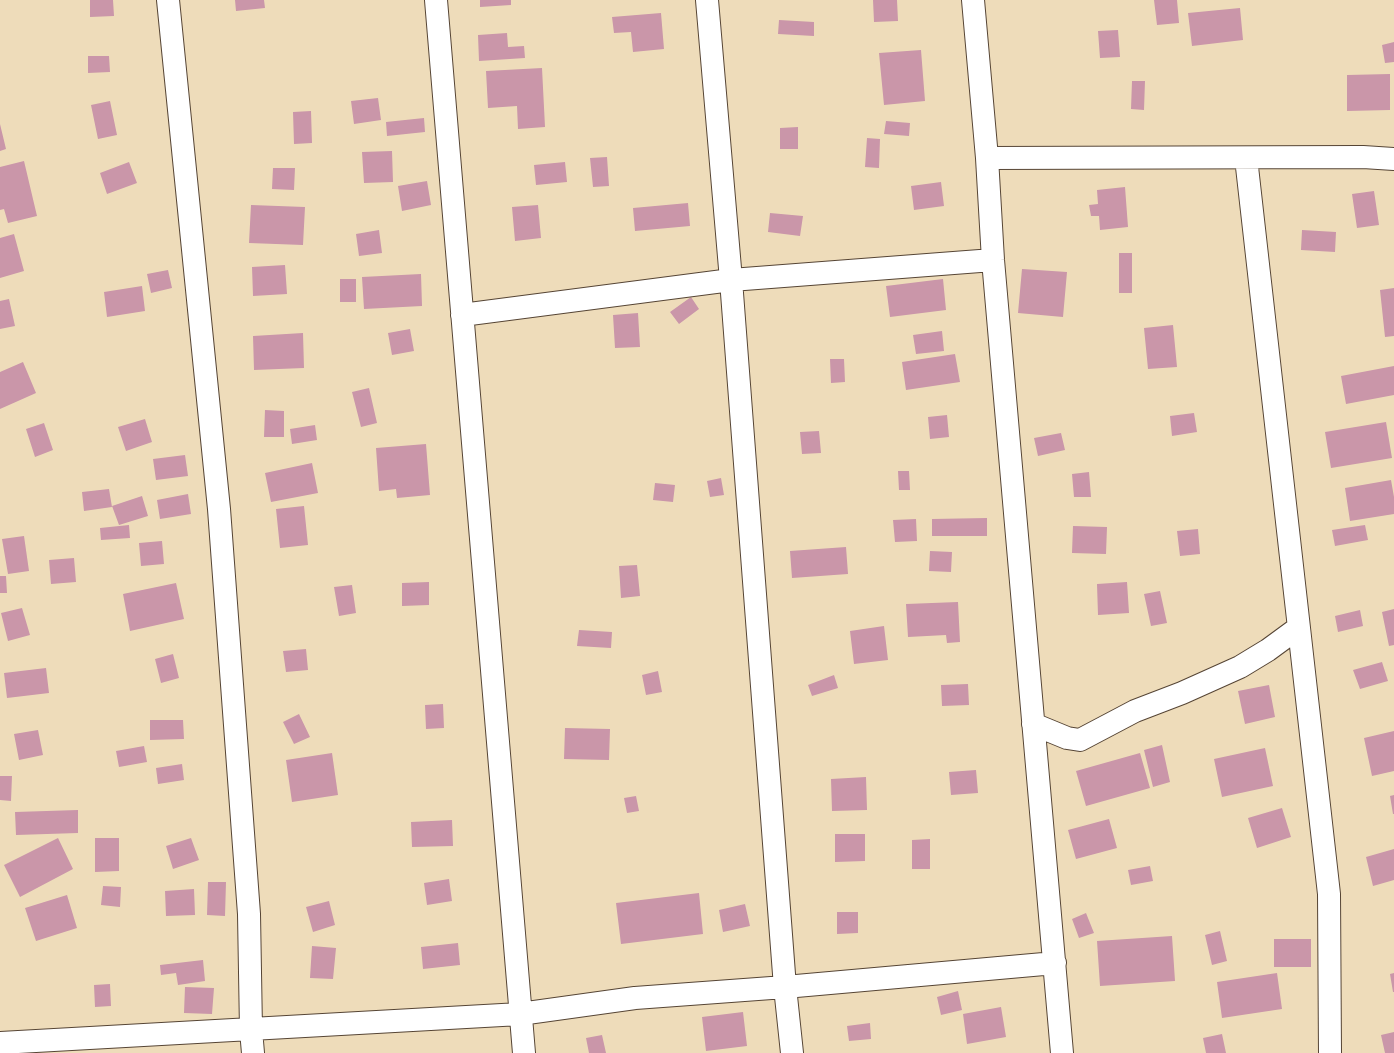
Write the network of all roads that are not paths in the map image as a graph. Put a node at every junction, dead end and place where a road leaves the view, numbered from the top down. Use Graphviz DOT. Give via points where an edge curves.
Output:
graph roads {
  1 [pos="168,0"];
  2 [pos="436,0"];
  3 [pos="707,0"];
  4 [pos="973,0"];
  5 [pos="987,158"];
  6 [pos="1246,158"];
  7 [pos="1394,160"];
  8 [pos="993,260"];
  9 [pos="731,280"];
  10 [pos="462,316"];
  11 [pos="1298,628"];
  12 [pos="1033,724"];
  13 [pos="1055,963"];
  14 [pos="785,987"];
  15 [pos="520,1014"];
  16 [pos="250,1030"];
  17 [pos="0,1043"];
  18 [pos="253,1053"];
  19 [pos="524,1053"];
  20 [pos="792,1053"];
  21 [pos="1062,1053"];
  22 [pos="1330,1053"];
  1 -- 16 [label="street" via="219,509 249,914"];
  2 -- 10 [label="street"];
  3 -- 9 [label="street"];
  4 -- 5 [label="street"];
  5 -- 6 [label="street"];
  5 -- 8 [label="street"];
  6 -- 7 [label="street" via="1363,157"];
  6 -- 11 [label="street"];
  8 -- 9 [label="street"];
  8 -- 12 [label="street"];
  9 -- 10 [label="street"];
  9 -- 14 [label="street"];
  10 -- 15 [label="street"];
  11 -- 12 [label="street" via="1240,667 1135,711 1080,740 1067,738"];
  11 -- 22 [label="street" via="1328,894"];
  12 -- 13 [label="street"];
  13 -- 14 [label="street"];
  13 -- 21 [label="street"];
  14 -- 15 [label="street" via="635,998"];
  14 -- 20 [label="street"];
  15 -- 16 [label="street"];
  15 -- 19 [label="street"];
  16 -- 17 [label="street"];
  16 -- 18 [label="street"];
}
